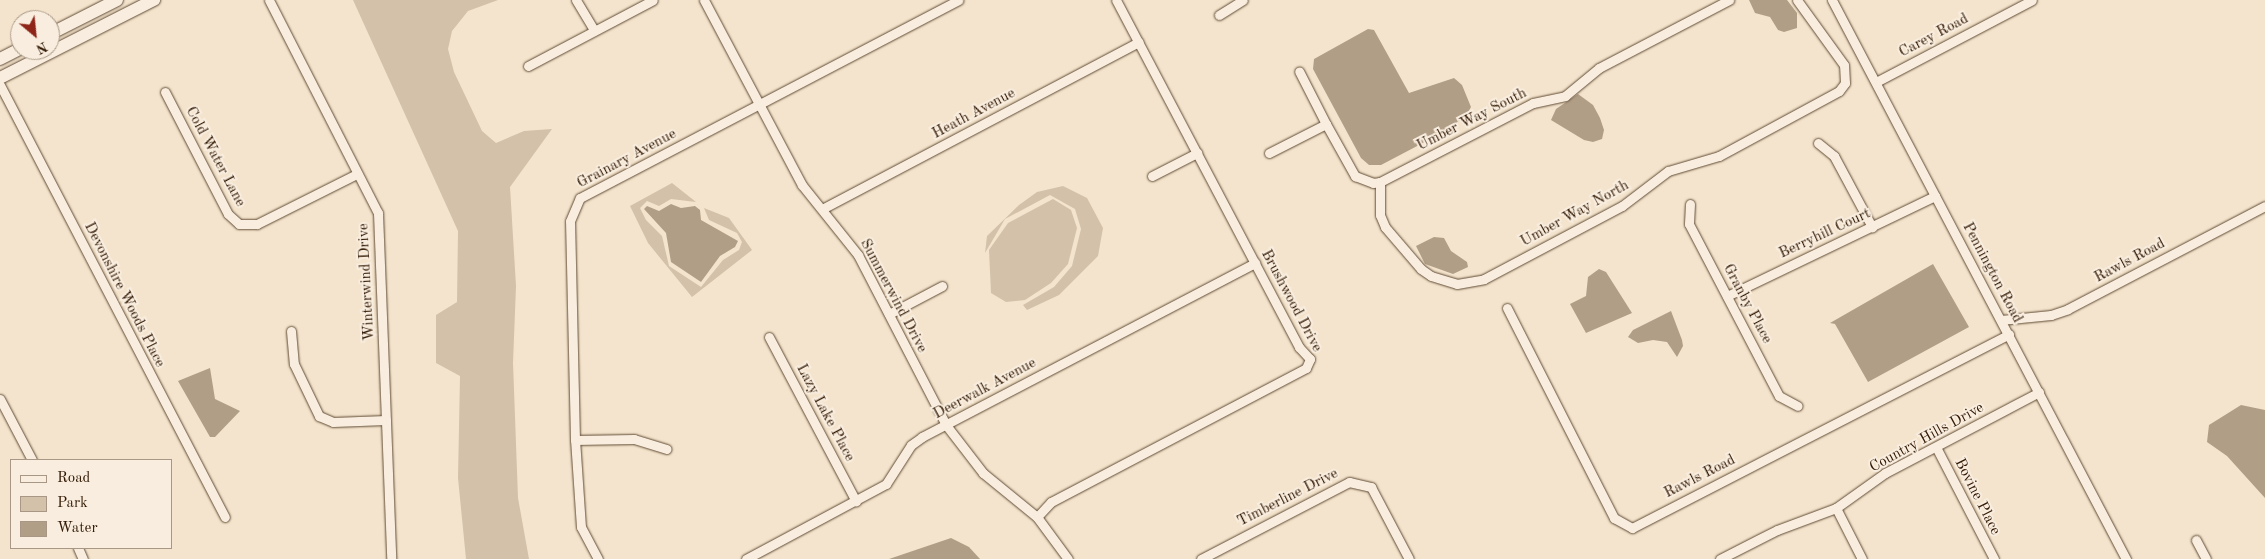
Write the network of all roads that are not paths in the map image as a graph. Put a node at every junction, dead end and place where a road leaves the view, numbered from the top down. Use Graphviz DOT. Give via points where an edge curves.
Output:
graph roads {
  1 [pos="116,0"];
  2 [pos="154,0"];
  3 [pos="269,0"];
  4 [pos="576,0"];
  5 [pos="653,0"];
  6 [pos="704,0"];
  7 [pos="958,0"];
  8 [pos="1116,0"];
  9 [pos="1244,0"];
  10 [pos="1729,0"];
  11 [pos="1798,0"];
  12 [pos="1832,0"];
  13 [pos="2032,0"];
  14 [pos="1219,15"];
  15 [pos="60,29"];
  16 [pos="594,30"];
  17 [pos="1139,42"];
  18 [pos="528,66"];
  19 [pos="1299,71"];
  20 [pos="0,78"];
  21 [pos="1876,82"];
  22 [pos="0,85"];
  23 [pos="165,92"];
  24 [pos="759,105"];
  25 [pos="1326,124"];
  26 [pos="1818,143"];
  27 [pos="1269,152"];
  28 [pos="1197,153"];
  29 [pos="357,174"];
  30 [pos="1152,176"];
  31 [pos="1380,182"];
  32 [pos="1935,196"];
  33 [pos="1690,204"];
  34 [pos="2265,206"];
  35 [pos="822,209"];
  36 [pos="1872,227"];
  37 [pos="1255,263"];
  38 [pos="942,286"];
  39 [pos="1727,296"];
  40 [pos="1508,308"];
  41 [pos="889,314"];
  42 [pos="2001,320"];
  43 [pos="291,331"];
  44 [pos="2009,334"];
  45 [pos="769,337"];
  46 [pos="2039,392"];
  47 [pos="0,400"];
  48 [pos="1798,406"];
  49 [pos="386,420"];
  50 [pos="946,425"];
  51 [pos="575,440"];
  52 [pos="1936,447"];
  53 [pos="666,449"];
  54 [pos="31,459"];
  55 [pos="856,501"];
  56 [pos="1836,508"];
  57 [pos="225,517"];
  58 [pos="1036,517"];
  59 [pos="2196,540"];
  60 [pos="1732,556"];
  61 [pos="391,559"];
  62 [pos="598,559"];
  63 [pos="746,559"];
  64 [pos="1068,559"];
  65 [pos="1201,559"];
  66 [pos="1409,559"];
  67 [pos="1720,559"];
  68 [pos="1862,559"];
  69 [pos="1994,559"];
  70 [pos="2126,559"];
  71 [pos="2206,559"];
  1 -- 15 [label="main road"];
  2 -- 20 [label="main road"];
  3 -- 29 [label="street, Winterwind Drive"];
  4 -- 16 [label="street"];
  5 -- 16 [label="street"];
  6 -- 24 [label="street, Summerwind Drive"];
  7 -- 24 [label="street, Grainary Avenue"];
  8 -- 17 [label="street, Brushwood Drive"];
  9 -- 14 [label="street"];
  10 -- 31 [label="street, Umber Way South" via="1599,68 1565,96 1533,103"];
  11 -- 31 [label="street, Umber Way North" via="1844,65 1845,83 1839,91 1719,156 1668,171 1622,206 1484,279 1456,284 1431,276 1422,269 1384,227 1380,215"];
  12 -- 21 [label="street, Pennington Road"];
  13 -- 21 [label="street, Carey Road"];
  16 -- 18 [label="street"];
  17 -- 28 [label="street, Brushwood Drive"];
  17 -- 35 [label="street, Heath Avenue"];
  19 -- 25 [label="street"];
  21 -- 32 [label="street, Pennington Road"];
  22 -- 57 [label="street, Devonshire Woods Place"];
  23 -- 29 [label="street, Cold Water Lane" via="228,214 239,224 257,224"];
  24 -- 35 [label="street, Summerwind Drive" via="802,185"];
  24 -- 51 [label="street, Grainary Avenue" via="580,198 570,221"];
  25 -- 27 [label="street"];
  25 -- 31 [label="street" via="1355,176"];
  26 -- 36 [label="street" via="1834,156"];
  28 -- 30 [label="street"];
  28 -- 37 [label="street, Brushwood Drive"];
  29 -- 49 [label="street, Winterwind Drive" via="378,214"];
  32 -- 36 [label="street, Berryhill Court"];
  32 -- 42 [label="street, Pennington Road"];
  33 -- 39 [label="street, Granby Place" via="1689,224"];
  34 -- 42 [label="street, Rawls Road" via="2068,309 2051,315"];
  35 -- 41 [label="street, Summerwind Drive" via="858,255"];
  36 -- 39 [label="street, Berryhill Court"];
  37 -- 50 [label="street, Deerwalk Avenue"];
  37 -- 58 [label="street, Brushwood Drive" via="1299,348 1310,359 1306,368 1051,502"];
  38 -- 41 [label="street"];
  39 -- 48 [label="street, Granby Place" via="1779,396"];
  40 -- 44 [label="street, Rawls Road" via="1614,518 1632,528"];
  41 -- 50 [label="street, Summerwind Drive"];
  42 -- 44 [label="street, Pennington Road"];
  43 -- 49 [label="street" via="294,364 319,416 333,422"];
  44 -- 46 [label="street, Pennington Road"];
  45 -- 55 [label="street, Lazy Lake Place"];
  46 -- 52 [label="street, Country Hills Drive"];
  46 -- 70 [label="street, Pennington Road"];
  47 -- 54 [label="street"];
  49 -- 61 [label="street, Winterwind Drive"];
  50 -- 55 [label="street, Deerwalk Avenue" via="911,445 886,484"];
  50 -- 58 [label="street, Summerwind Drive" via="983,473"];
  51 -- 53 [label="street" via="634,438"];
  51 -- 62 [label="street, Grainary Avenue" via="581,527"];
  52 -- 56 [label="street, Country Hills Drive" via="1885,473"];
  52 -- 69 [label="street, Bovine Place"];
  55 -- 63 [label="street, Deerwalk Avenue"];
  56 -- 60 [label="street, Country Hills Drive" via="1777,530"];
  56 -- 68 [label="street"];
  58 -- 64 [label="street, Summerwind Drive"];
  59 -- 71 [label="street"];
  60 -- 67 [label="street, Country Hills Drive"];
  65 -- 66 [label="street, Timberline Drive" via="1349,482 1371,487"];
}
